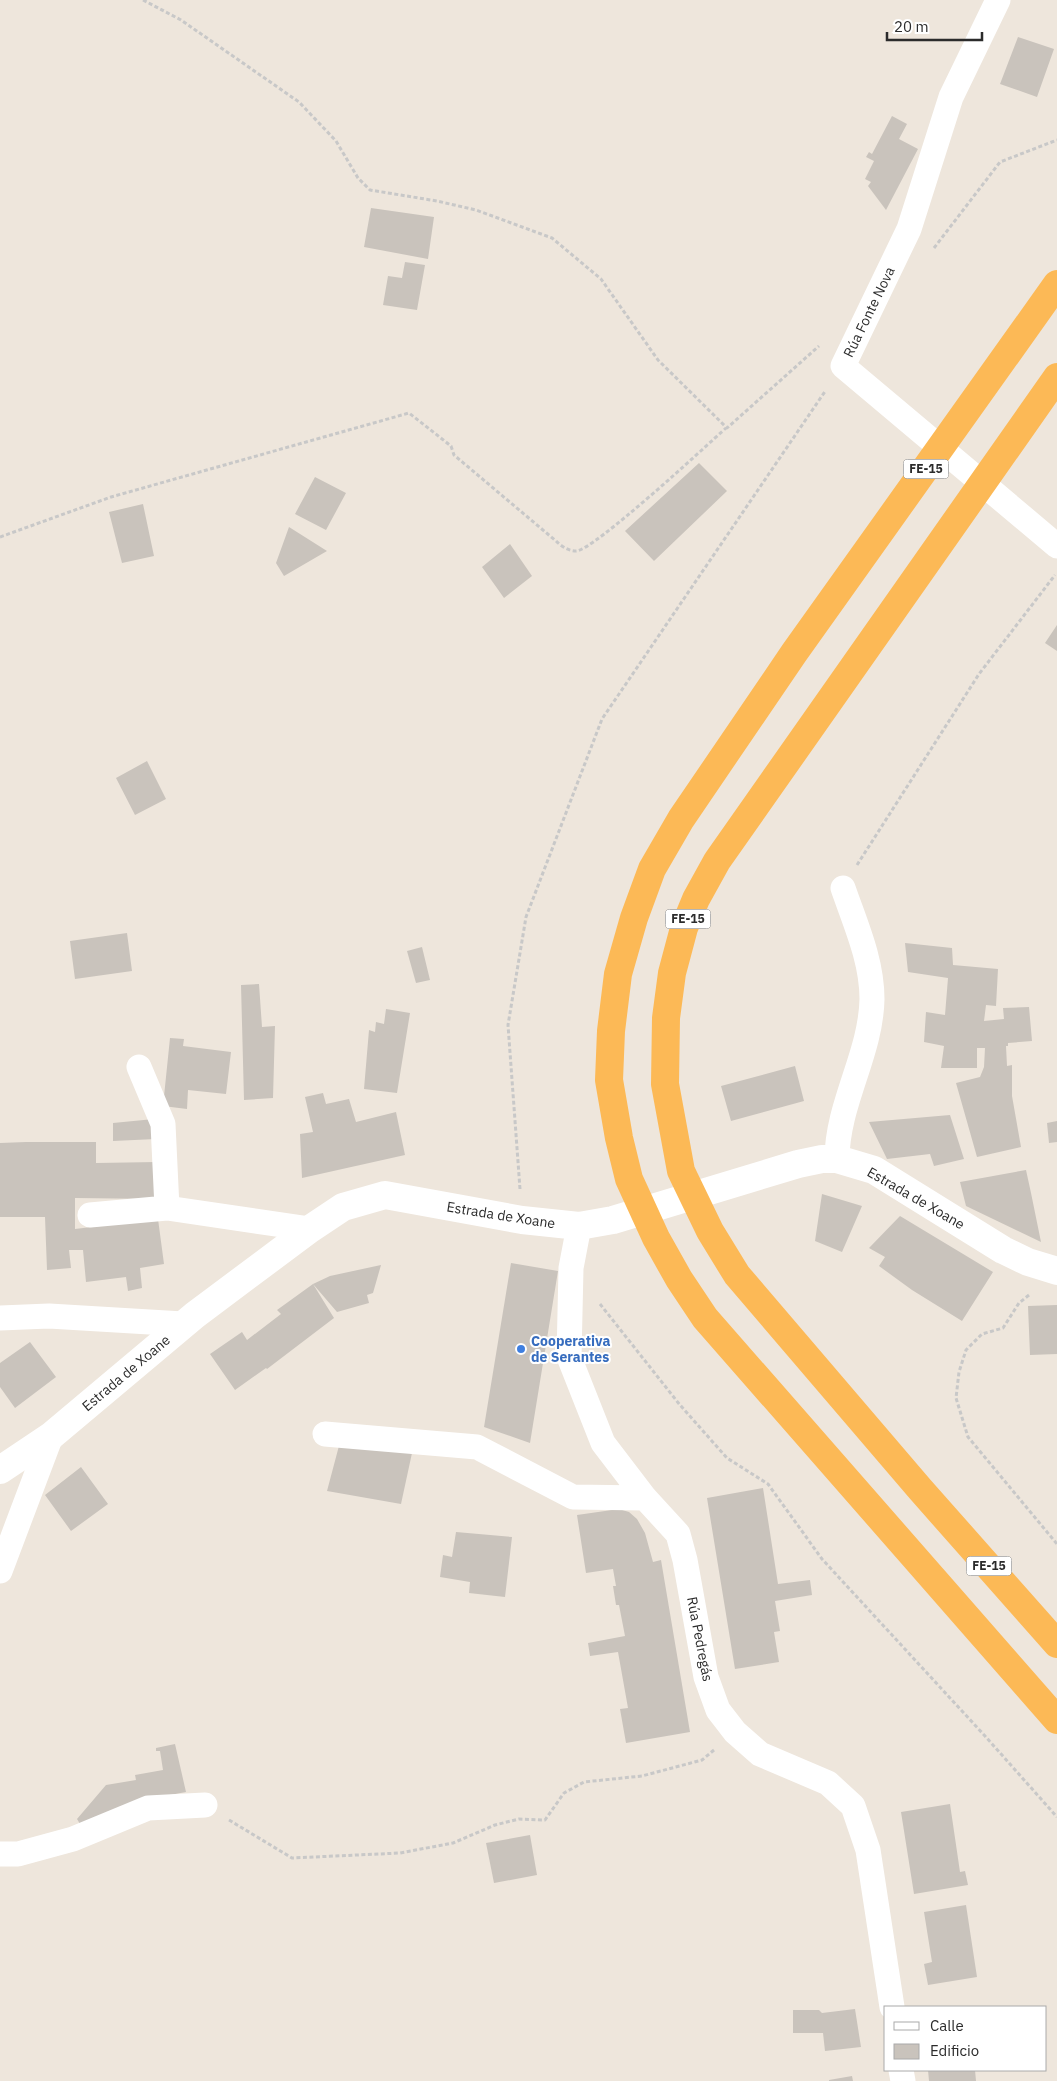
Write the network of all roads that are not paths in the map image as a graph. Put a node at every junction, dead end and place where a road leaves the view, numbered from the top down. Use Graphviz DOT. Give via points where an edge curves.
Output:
graph roads {
  1 [pos="998,0"];
  2 [pos="1057,284"];
  3 [pos="1057,376"];
  4 [pos="1057,546"];
  5 [pos="843,888"];
  6 [pos="140,1067"];
  7 [pos="837,1159"];
  8 [pos="167,1208"];
  9 [pos="90,1215"];
  10 [pos="579,1226"];
  11 [pos="310,1229"];
  12 [pos="1057,1271"];
  13 [pos="0,1318"];
  14 [pos="183,1324"];
  15 [pos="325,1434"];
  16 [pos="51,1436"];
  17 [pos="0,1470"];
  18 [pos="645,1498"];
  19 [pos="0,1572"];
  20 [pos="1057,1644"];
  21 [pos="1057,1720"];
  22 [pos="205,1805"];
  23 [pos="0,1854"];
  24 [pos="892,2006"];
  1 -- 4 [label="street, Rúa Fonte Nova" via="951,96 909,229 843,366"];
  2 -- 21 [label="highway, FE-15" via="794,653 681,819 652,869 618,974 610,1031 609,1080 629,1179 656,1238 706,1318"];
  3 -- 20 [label="highway, FE-15" via="717,862 696,898 672,973 666,1018 665,1084 681,1171 710,1231 737,1275"];
  5 -- 7 [label="street" via="866,953 872,999 865,1041 842,1123"];
  6 -- 8 [label="street" via="163,1124"];
  7 -- 10 [label="main road, Estrada de Xoane" via="798,1164 613,1220"];
  7 -- 12 [label="main road, Estrada de Xoane" via="874,1170 1003,1250"];
  8 -- 9 [label="street"];
  8 -- 11 [label="street"];
  10 -- 11 [label="main road, Estrada de Xoane" via="522,1220 385,1195 343,1206"];
  10 -- 18 [label="street, Rúa Pedregás" via="571,1268 569,1357 603,1443"];
  11 -- 14 [label="main road, Estrada de Xoane"];
  13 -- 14 [label="street" via="49,1316"];
  14 -- 16 [label="main road, Estrada de Xoane"];
  15 -- 18 [label="street" via="477,1447 573,1497"];
  16 -- 17 [label="main road, Estrada de Xoane"];
  16 -- 19 [label="street"];
  18 -- 24 [label="street, Rúa Pedregás" via="678,1534 706,1677 718,1710 735,1732 760,1754 828,1783 853,1806 868,1850"];
  22 -- 23 [label="street" via="148,1808 73,1840 18,1854"];
}
